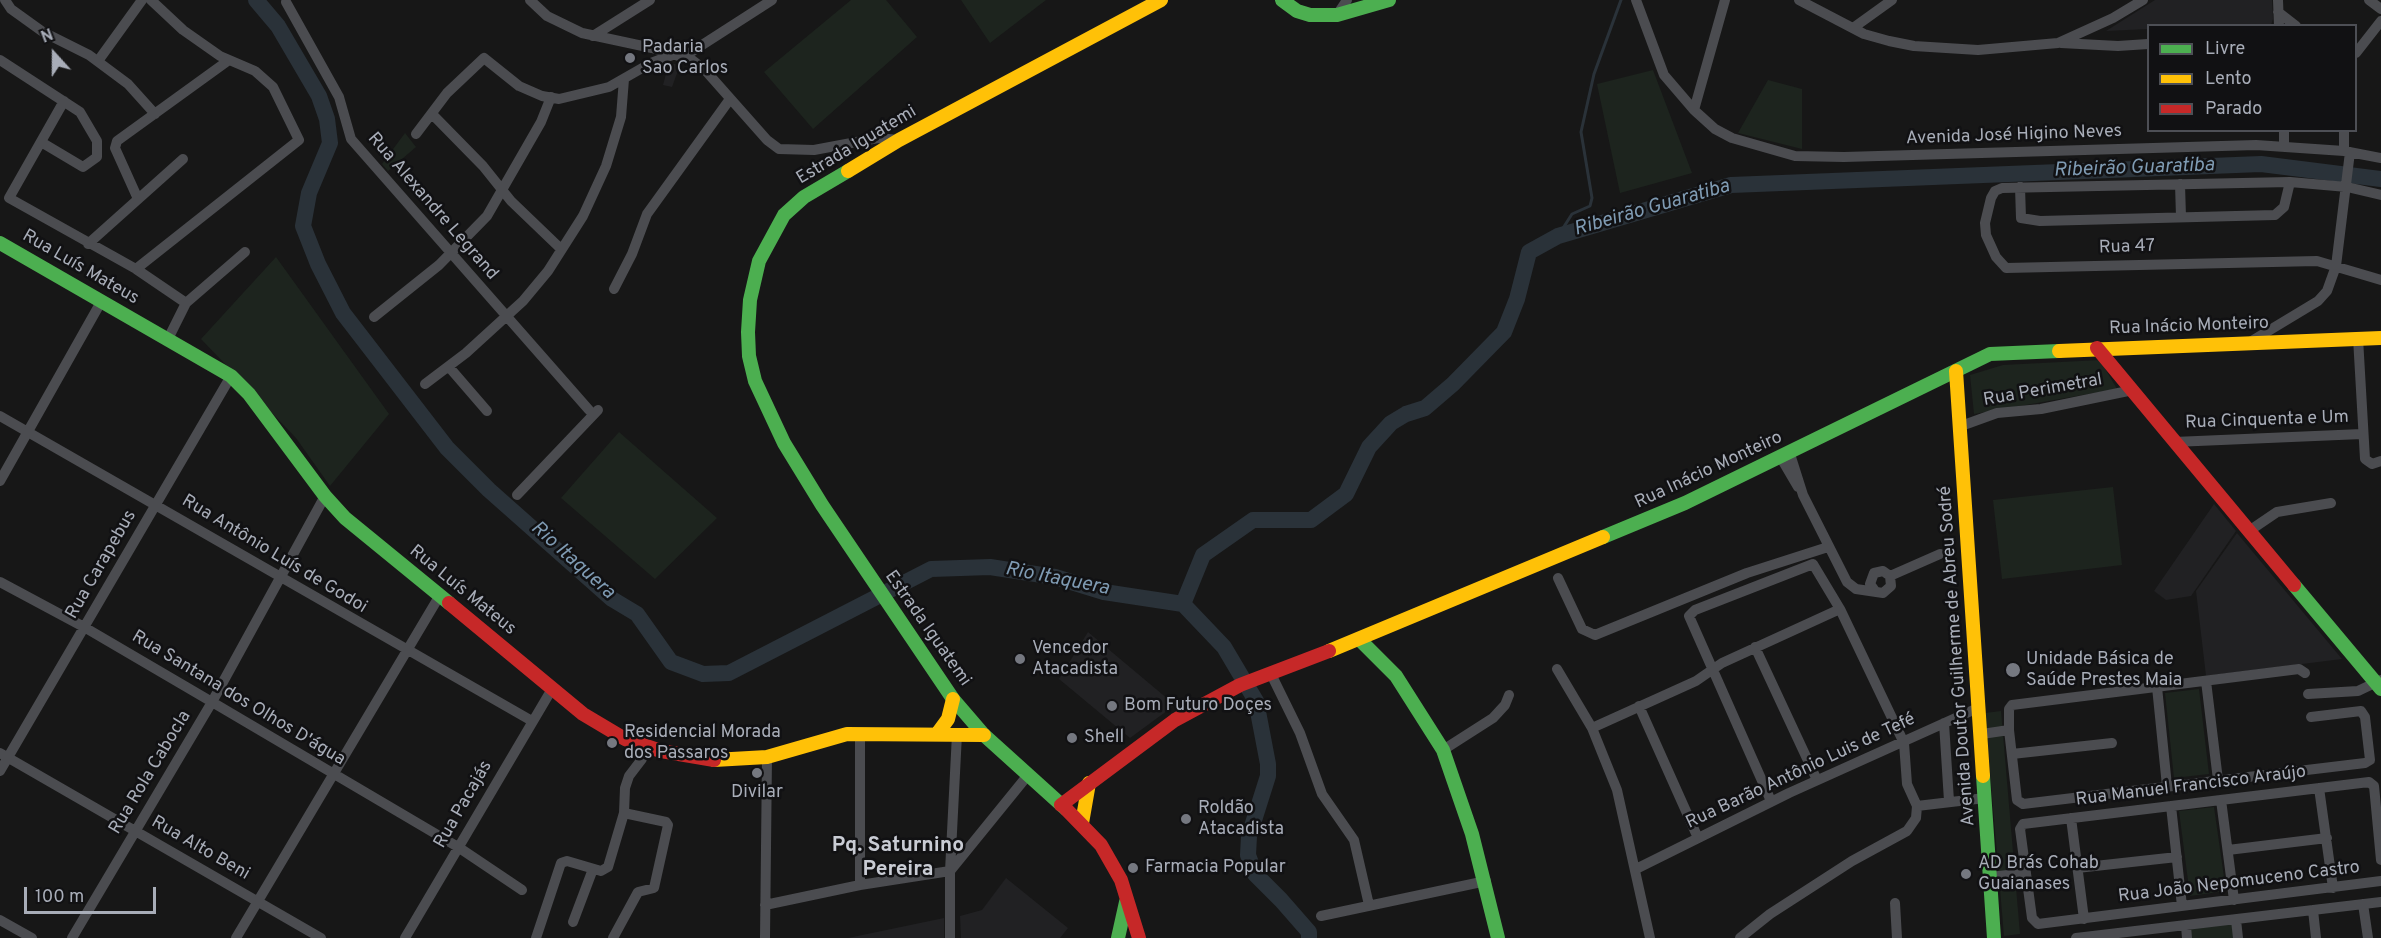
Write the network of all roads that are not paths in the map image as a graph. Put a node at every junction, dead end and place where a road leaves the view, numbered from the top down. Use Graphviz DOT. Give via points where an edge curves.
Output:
graph roads {
  1 [pos="5,0"];
  2 [pos="142,0"];
  3 [pos="151,0"];
  4 [pos="532,0"];
  5 [pos="650,0"];
  6 [pos="772,0"];
  7 [pos="1161,0"];
  8 [pos="1282,0"];
  9 [pos="1347,0"];
  10 [pos="1389,0"];
  11 [pos="1636,0"];
  12 [pos="1725,0"];
  13 [pos="1799,0"];
  14 [pos="1892,0"];
  15 [pos="2143,0"];
  16 [pos="2278,0"];
  17 [pos="2369,0"];
  18 [pos="286,2"];
  19 [pos="1812,4"];
  20 [pos="2381,9"];
  21 [pos="2278,12"];
  22 [pos="1337,15"];
  23 [pos="2381,21"];
  24 [pos="2278,24"];
  25 [pos="2293,24"];
  26 [pos="1853,28"];
  27 [pos="593,36"];
  28 [pos="2058,43"];
  29 [pos="2147,44"];
  30 [pos="2357,51"];
  31 [pos="680,55"];
  32 [pos="0,60"];
  33 [pos="229,60"];
  34 [pos="98,61"];
  35 [pos="624,79"];
  36 [pos="551,97"];
  37 [pos="730,99"];
  38 [pos="64,101"];
  39 [pos="1694,110"];
  40 [pos="155,114"];
  41 [pos="432,114"];
  42 [pos="2284,132"];
  43 [pos="2344,132"];
  44 [pos="416,134"];
  45 [pos="899,140"];
  46 [pos="42,142"];
  47 [pos="2284,146"];
  48 [pos="2348,154"];
  49 [pos="2381,158"];
  50 [pos="183,159"];
  51 [pos="2290,182"];
  52 [pos="2347,183"];
  53 [pos="2180,184"];
  54 [pos="2020,187"];
  55 [pos="502,191"];
  56 [pos="2381,195"];
  57 [pos="138,199"];
  58 [pos="2181,217"];
  59 [pos="0,243"];
  60 [pos="88,244"];
  61 [pos="561,249"];
  62 [pos="245,252"];
  63 [pos="450,254"];
  64 [pos="2336,266"];
  65 [pos="136,269"];
  66 [pos="2381,280"];
  67 [pos="614,289"];
  68 [pos="101,302"];
  69 [pos="186,303"];
  70 [pos="374,317"];
  71 [pos="505,317"];
  72 [pos="2381,338"];
  73 [pos="168,339"];
  74 [pos="2358,339"];
  75 [pos="2247,344"];
  76 [pos="2097,348"];
  77 [pos="449,367"];
  78 [pos="1956,371"];
  79 [pos="231,376"];
  80 [pos="425,384"];
  81 [pos="2133,390"];
  82 [pos="487,411"];
  83 [pos="0,416"];
  84 [pos="1961,426"];
  85 [pos="26,431"];
  86 [pos="2362,434"];
  87 [pos="2174,442"];
  88 [pos="1785,456"];
  89 [pos="2381,461"];
  90 [pos="0,482"];
  91 [pos="517,495"];
  92 [pos="325,496"];
  93 [pos="2331,503"];
  94 [pos="156,504"];
  95 [pos="2249,531"];
  96 [pos="1828,547"];
  97 [pos="1940,554"];
  98 [pos="1890,576"];
  99 [pos="280,578"];
  100 [pos="1558,578"];
  101 [pos="0,582"];
  102 [pos="1875,591"];
  103 [pos="440,595"];
  104 [pos="1840,609"];
  105 [pos="84,627"];
  106 [pos="1359,639"];
  107 [pos="1755,647"];
  108 [pos="406,651"];
  109 [pos="1557,669"];
  110 [pos="1713,670"];
  111 [pos="2305,673"];
  112 [pos="1271,674"];
  113 [pos="2206,681"];
  114 [pos="2379,684"];
  115 [pos="2157,687"];
  116 [pos="552,689"];
  117 [pos="2308,694"];
  118 [pos="1509,695"];
  119 [pos="953,699"];
  120 [pos="212,702"];
  121 [pos="1640,706"];
  122 [pos="1980,707"];
  123 [pos="2311,717"];
  124 [pos="532,721"];
  125 [pos="1944,723"];
  126 [pos="1592,728"];
  127 [pos="2009,730"];
  128 [pos="860,734"];
  129 [pos="937,734"];
  130 [pos="957,734"];
  131 [pos="1982,734"];
  132 [pos="984,735"];
  133 [pos="1904,743"];
  134 [pos="2112,743"];
  135 [pos="1443,750"];
  136 [pos="2012,754"];
  137 [pos="4,756"];
  138 [pos="767,757"];
  139 [pos="642,759"];
  140 [pos="0,771"];
  141 [pos="1028,775"];
  142 [pos="335,776"];
  143 [pos="1817,780"];
  144 [pos="2217,780"];
  145 [pos="1089,783"];
  146 [pos="2168,786"];
  147 [pos="2319,788"];
  148 [pos="1985,798"];
  149 [pos="2221,800"];
  150 [pos="1771,801"];
  151 [pos="1949,801"];
  152 [pos="1061,805"];
  153 [pos="1917,806"];
  154 [pos="2170,806"];
  155 [pos="624,813"];
  156 [pos="2071,818"];
  157 [pos="1082,823"];
  158 [pos="136,832"];
  159 [pos="2380,833"];
  160 [pos="1698,838"];
  161 [pos="2327,838"];
  162 [pos="458,847"];
  163 [pos="2228,850"];
  164 [pos="2177,857"];
  165 [pos="2381,860"];
  166 [pos="2077,868"];
  167 [pos="592,869"];
  168 [pos="1636,869"];
  169 [pos="950,871"];
  170 [pos="2026,873"];
  171 [pos="1990,877"];
  172 [pos="1486,880"];
  173 [pos="2381,881"];
  174 [pos="860,885"];
  175 [pos="2333,888"];
  176 [pos="522,890"];
  177 [pos="257,900"];
  178 [pos="2234,900"];
  179 [pos="1126,902"];
  180 [pos="2381,902"];
  181 [pos="1895,903"];
  182 [pos="2363,904"];
  183 [pos="765,905"];
  184 [pos="1368,905"];
  185 [pos="2182,906"];
  186 [pos="2313,910"];
  187 [pos="1321,916"];
  188 [pos="2084,919"];
  189 [pos="0,920"];
  190 [pos="2236,920"];
  191 [pos="573,922"];
  192 [pos="2186,926"];
  193 [pos="1118,934"];
  194 [pos="1137,934"];
  195 [pos="32,938"];
  196 [pos="72,938"];
  197 [pos="236,938"];
  198 [pos="321,938"];
  199 [pos="405,938"];
  200 [pos="536,938"];
  201 [pos="613,938"];
  202 [pos="765,938"];
  203 [pos="950,938"];
  204 [pos="1498,938"];
  205 [pos="1650,938"];
  206 [pos="1740,938"];
  207 [pos="1897,938"];
  208 [pos="1994,938"];
  209 [pos="2076,938"];
  210 [pos="2187,938"];
  211 [pos="2238,938"];
  212 [pos="2316,938"];
  213 [pos="2368,938"];
  1 -- 34 [label="street" via="11,9 43,32"];
  2 -- 34 [label="street"];
  3 -- 33 [label="street" via="183,30"];
  4 -- 27 [label="street" via="562,25"];
  5 -- 27 [label="street"];
  6 -- 31 [label="street"];
  7 -- 45 [label="street, Estrada Iguatemi"];
  8 -- 22 [label="street" via="1310,15"];
  9 -- 22 [label="street"];
  10 -- 22 [label="street"];
  11 -- 39 [label="street, Avenida José Higino Neves" via="1664,75"];
  12 -- 39 [label="street"];
  13 -- 19 [label="street"];
  14 -- 26 [label="street"];
  15 -- 28 [label="street"];
  16 -- 21 [label="street"];
  17 -- 20 [label="street"];
  18 -- 63 [label="street, Rua Alexandre Legrand" via="339,97 351,139"];
  19 -- 26 [label="street"];
  21 -- 24 [label="street"];
  21 -- 25 [label="street"];
  23 -- 30 [label="street"];
  26 -- 28 [label="street" via="1914,46 1978,50"];
  27 -- 31 [label="street"];
  28 -- 29 [label="street"];
  31 -- 35 [label="street" via="651,63"];
  31 -- 37 [label="street" via="705,70"];
  32 -- 38 [label="street"];
  33 -- 40 [label="street"];
  33 -- 65 [label="street" via="255,71 273,87 299,140"];
  34 -- 40 [label="street" via="128,84"];
  35 -- 36 [label="street" via="585,94"];
  35 -- 61 [label="street" via="621,117 606,166"];
  36 -- 41 [label="street" via="519,86 484,58 447,93"];
  36 -- 55 [label="street"];
  37 -- 45 [label="street" via="767,140 785,151 814,150 878,138"];
  37 -- 67 [label="street" via="647,214"];
  38 -- 46 [label="street"];
  38 -- 46 [label="street" via="80,112 97,141 97,157 83,167"];
  39 -- 47 [label="street, Avenida José Higino Neves" via="1732,138 1795,156"];
  40 -- 57 [label="street" via="117,141 115,148"];
  41 -- 44 [label="street"];
  41 -- 55 [label="street"];
  42 -- 47 [label="street"];
  43 -- 48 [label="street"];
  45 -- 119 [label="street, Estrada Iguatemi" via="804,197 784,215 759,261 750,300 749,356 754,381 766,407 822,505"];
  46 -- 60 [label="street" via="9,198"];
  47 -- 48 [label="street, Avenida José Higino Neves"];
  48 -- 49 [label="street, Avenida José Higino Neves"];
  48 -- 52 [label="street"];
  50 -- 57 [label="street"];
  51 -- 52 [label="street"];
  51 -- 53 [label="street"];
  51 -- 58 [label="street" via="2284,207 2275,215"];
  52 -- 56 [label="street"];
  52 -- 64 [label="street"];
  53 -- 54 [label="street"];
  53 -- 58 [label="street"];
  54 -- 58 [label="street" via="2020,216 2025,220"];
  54 -- 64 [label="street, Rua 47" via="1995,191 1988,209 1985,229 1996,257 2006,268 2292,261"];
  55 -- 61 [label="street"];
  55 -- 63 [label="street" via="487,216"];
  57 -- 60 [label="street"];
  59 -- 68 [label="street, Rua Luís Mateus"];
  60 -- 65 [label="street"];
  61 -- 71 [label="street" via="533,291"];
  62 -- 69 [label="street"];
  63 -- 70 [label="street"];
  63 -- 71 [label="street, Rua Alexandre Legrand"];
  64 -- 66 [label="street"];
  64 -- 75 [label="street" via="2328,291 2318,301"];
  65 -- 69 [label="street"];
  68 -- 73 [label="street, Rua Luís Mateus"];
  68 -- 85 [label="street"];
  69 -- 73 [label="street"];
  71 -- 77 [label="street"];
  71 -- 91 [label="street, Rua Alexandre Legrand" via="594,410"];
  72 -- 74 [label="street, Rua Inácio Monteiro"];
  73 -- 79 [label="street, Rua Luís Mateus"];
  74 -- 75 [label="street, Rua Inácio Monteiro"];
  74 -- 86 [label="street"];
  75 -- 76 [label="street, Rua Inácio Monteiro"];
  76 -- 78 [label="street, Rua Inácio Monteiro" via="1996,353"];
  76 -- 81 [label="street"];
  77 -- 80 [label="street"];
  77 -- 82 [label="street"];
  78 -- 84 [label="street, Avenida Doutor Guilherme de Abreu Sodré"];
  78 -- 88 [label="street, Rua Inácio Monteiro"];
  79 -- 92 [label="street, Rua Luís Mateus" via="249,394"];
  79 -- 94 [label="street, Rua Carapebus"];
  81 -- 84 [label="street, Rua Perimetral" via="2041,409 1997,412"];
  81 -- 87 [label="street"];
  83 -- 85 [label="street, Rua Antônio Luís de Godoi"];
  84 -- 122 [label="street, Avenida Doutor Guilherme de Abreu Sodré"];
  85 -- 90 [label="street"];
  85 -- 94 [label="street, Rua Antônio Luís de Godoi"];
  86 -- 87 [label="street, Rua Cinquenta e Um"];
  86 -- 89 [label="street" via="2365,459 2372,464"];
  87 -- 95 [label="street"];
  88 -- 96 [label="street"];
  88 -- 106 [label="street, Rua Inácio Monteiro" via="1685,503"];
  92 -- 99 [label="street, Rua Rola Cabocla"];
  92 -- 103 [label="street, Rua Luís Mateus" via="373,542"];
  93 -- 95 [label="street" via="2277,512"];
  94 -- 99 [label="street, Rua Antônio Luís de Godoi"];
  94 -- 105 [label="street, Rua Carapebus"];
  95 -- 114 [label="street"];
  96 -- 100 [label="street" via="1747,573 1596,635 1581,629"];
  96 -- 102 [label="street" via="1850,586"];
  97 -- 98 [label="street"];
  98 -- 102 [label="street" via="1892,584 1888,591"];
  98 -- 102 [label="street" via="1883,571 1874,573 1870,584"];
  99 -- 108 [label="street, Rua Antônio Luís de Godoi"];
  99 -- 120 [label="street, Rua Rola Cabocla"];
  101 -- 105 [label="street, Rua Santana dos Olhos D'água"];
  103 -- 108 [label="street"];
  103 -- 116 [label="street, Rua Luís Mateus"];
  104 -- 107 [label="street"];
  104 -- 110 [label="street" via="1813,564 1695,610 1690,618"];
  104 -- 133 [label="street"];
  105 -- 120 [label="street, Rua Santana dos Olhos D'água"];
  105 -- 137 [label="street, Rua Carapebus"];
  106 -- 112 [label="street, Rua Inácio Monteiro"];
  106 -- 135 [label="street" via="1396,676"];
  107 -- 110 [label="street"];
  107 -- 143 [label="street"];
  108 -- 124 [label="street, Rua Antônio Luís de Godoi"];
  108 -- 142 [label="street"];
  109 -- 126 [label="street"];
  110 -- 121 [label="street"];
  110 -- 150 [label="street"];
  111 -- 113 [label="street" via="2300,669"];
  112 -- 145 [label="street, Rua Inácio Monteiro" via="1240,685 1175,720"];
  112 -- 184 [label="street" via="1300,733 1322,794 1354,840"];
  113 -- 115 [label="street"];
  113 -- 144 [label="street"];
  114 -- 117 [label="street" via="2358,691"];
  115 -- 127 [label="street" via="2012,705"];
  115 -- 146 [label="street"];
  116 -- 124 [label="street, Rua Pacajás"];
  116 -- 138 [label="street, Rua Luís Mateus" via="596,722 642,745 712,761"];
  118 -- 135 [label="street" via="1493,718"];
  119 -- 129 [label="street" via="948,719"];
  119 -- 132 [label="street, Estrada Iguatemi"];
  120 -- 142 [label="street, Rua Santana dos Olhos D'água"];
  120 -- 158 [label="street, Rua Rola Cabocla"];
  121 -- 126 [label="street"];
  121 -- 160 [label="street"];
  122 -- 125 [label="street, Rua Barão Antônio Luis de Tefé"];
  122 -- 131 [label="street, Avenida Doutor Guilherme de Abreu Sodré"];
  123 -- 144 [label="street" via="2361,711 2371,757 2365,763"];
  124 -- 162 [label="street, Rua Pacajás"];
  125 -- 133 [label="street, Rua Barão Antônio Luis de Tefé"];
  125 -- 151 [label="street"];
  126 -- 168 [label="street" via="1622,806"];
  127 -- 131 [label="street"];
  127 -- 136 [label="street"];
  128 -- 129 [label="street, Rua Luís Mateus"];
  128 -- 138 [label="street, Rua Luís Mateus" via="841,735"];
  128 -- 174 [label="street"];
  129 -- 130 [label="street, Rua Luís Mateus"];
  130 -- 132 [label="street, Rua Luís Mateus"];
  130 -- 169 [label="street"];
  131 -- 148 [label="street, Avenida Doutor Guilherme de Abreu Sodré"];
  132 -- 141 [label="street, Estrada Iguatemi"];
  133 -- 143 [label="street, Rua Barão Antônio Luis de Tefé"];
  133 -- 153 [label="street" via="1907,784"];
  134 -- 136 [label="street"];
  135 -- 172 [label="street"];
  136 -- 146 [label="street" via="2018,800 2023,804"];
  137 -- 140 [label="street, Rua Carapebus"];
  137 -- 158 [label="street, Rua Alto Beni"];
  138 -- 183 [label="street"];
  139 -- 155 [label="street" via="628,776"];
  141 -- 152 [label="street, Estrada Iguatemi"];
  141 -- 169 [label="street"];
  142 -- 162 [label="street, Rua Santana dos Olhos D'água"];
  142 -- 177 [label="street"];
  143 -- 150 [label="street, Rua Barão Antônio Luis de Tefé"];
  144 -- 146 [label="street"];
  145 -- 152 [label="street, Rua Inácio Monteiro"];
  145 -- 157 [label="street"];
  147 -- 149 [label="street, Rua Manuel Francisco Araújo"];
  147 -- 159 [label="street, Rua Manuel Francisco Araújo" via="2369,782 2374,786"];
  147 -- 161 [label="street"];
  148 -- 151 [label="street"];
  148 -- 171 [label="street, Avenida Doutor Guilherme de Abreu Sodré"];
  149 -- 154 [label="street, Rua Manuel Francisco Araújo"];
  149 -- 163 [label="street"];
  150 -- 160 [label="street, Rua Barão Antônio Luis de Tefé"];
  151 -- 153 [label="street"];
  152 -- 157 [label="street, Estrada Iguatemi"];
  153 -- 206 [label="street" via="1911,828 1770,914"];
  154 -- 156 [label="street, Rua Manuel Francisco Araújo"];
  154 -- 164 [label="street"];
  155 -- 167 [label="street" via="608,867 601,871"];
  155 -- 201 [label="street" via="668,825 654,888 638,892"];
  156 -- 166 [label="street"];
  156 -- 170 [label="street, Rua Manuel Francisco Araújo" via="2023,824 2020,829"];
  157 -- 179 [label="street, Estrada Iguatemi" via="1111,858"];
  158 -- 177 [label="street, Rua Alto Beni"];
  158 -- 196 [label="street, Rua Rola Cabocla"];
  159 -- 165 [label="street"];
  160 -- 168 [label="street, Rua Barão Antônio Luis de Tefé"];
  161 -- 163 [label="street"];
  161 -- 175 [label="street"];
  162 -- 176 [label="street, Rua Santana dos Olhos D'água"];
  162 -- 199 [label="street, Rua Pacajás"];
  163 -- 178 [label="street"];
  164 -- 166 [label="street"];
  164 -- 185 [label="street"];
  166 -- 188 [label="street"];
  167 -- 191 [label="street"];
  167 -- 200 [label="street" via="567,861 561,863"];
  168 -- 205 [label="street"];
  169 -- 174 [label="street"];
  169 -- 203 [label="street"];
  170 -- 171 [label="street"];
  170 -- 188 [label="street, Rua João Nepomuceno Castro" via="2032,918 2038,924"];
  171 -- 208 [label="street, Avenida Doutor Guilherme de Abreu Sodré"];
  172 -- 184 [label="street"];
  172 -- 204 [label="street"];
  173 -- 175 [label="street, Rua João Nepomuceno Castro"];
  174 -- 183 [label="street"];
  175 -- 178 [label="street, Rua João Nepomuceno Castro"];
  177 -- 197 [label="street"];
  177 -- 198 [label="street, Rua Alto Beni"];
  178 -- 185 [label="street, Rua João Nepomuceno Castro"];
  179 -- 193 [label="street"];
  179 -- 194 [label="street, Estrada Iguatemi"];
  180 -- 182 [label="street"];
  181 -- 207 [label="street"];
  182 -- 186 [label="street"];
  182 -- 213 [label="street"];
  183 -- 202 [label="street"];
  184 -- 187 [label="street"];
  185 -- 188 [label="street, Rua João Nepomuceno Castro"];
  186 -- 190 [label="street"];
  186 -- 212 [label="street"];
  189 -- 195 [label="street"];
  190 -- 192 [label="street"];
  190 -- 211 [label="street"];
  192 -- 209 [label="street"];
  192 -- 210 [label="street"];
  193 -- 194 [label="street" via="1126,926"];
}
